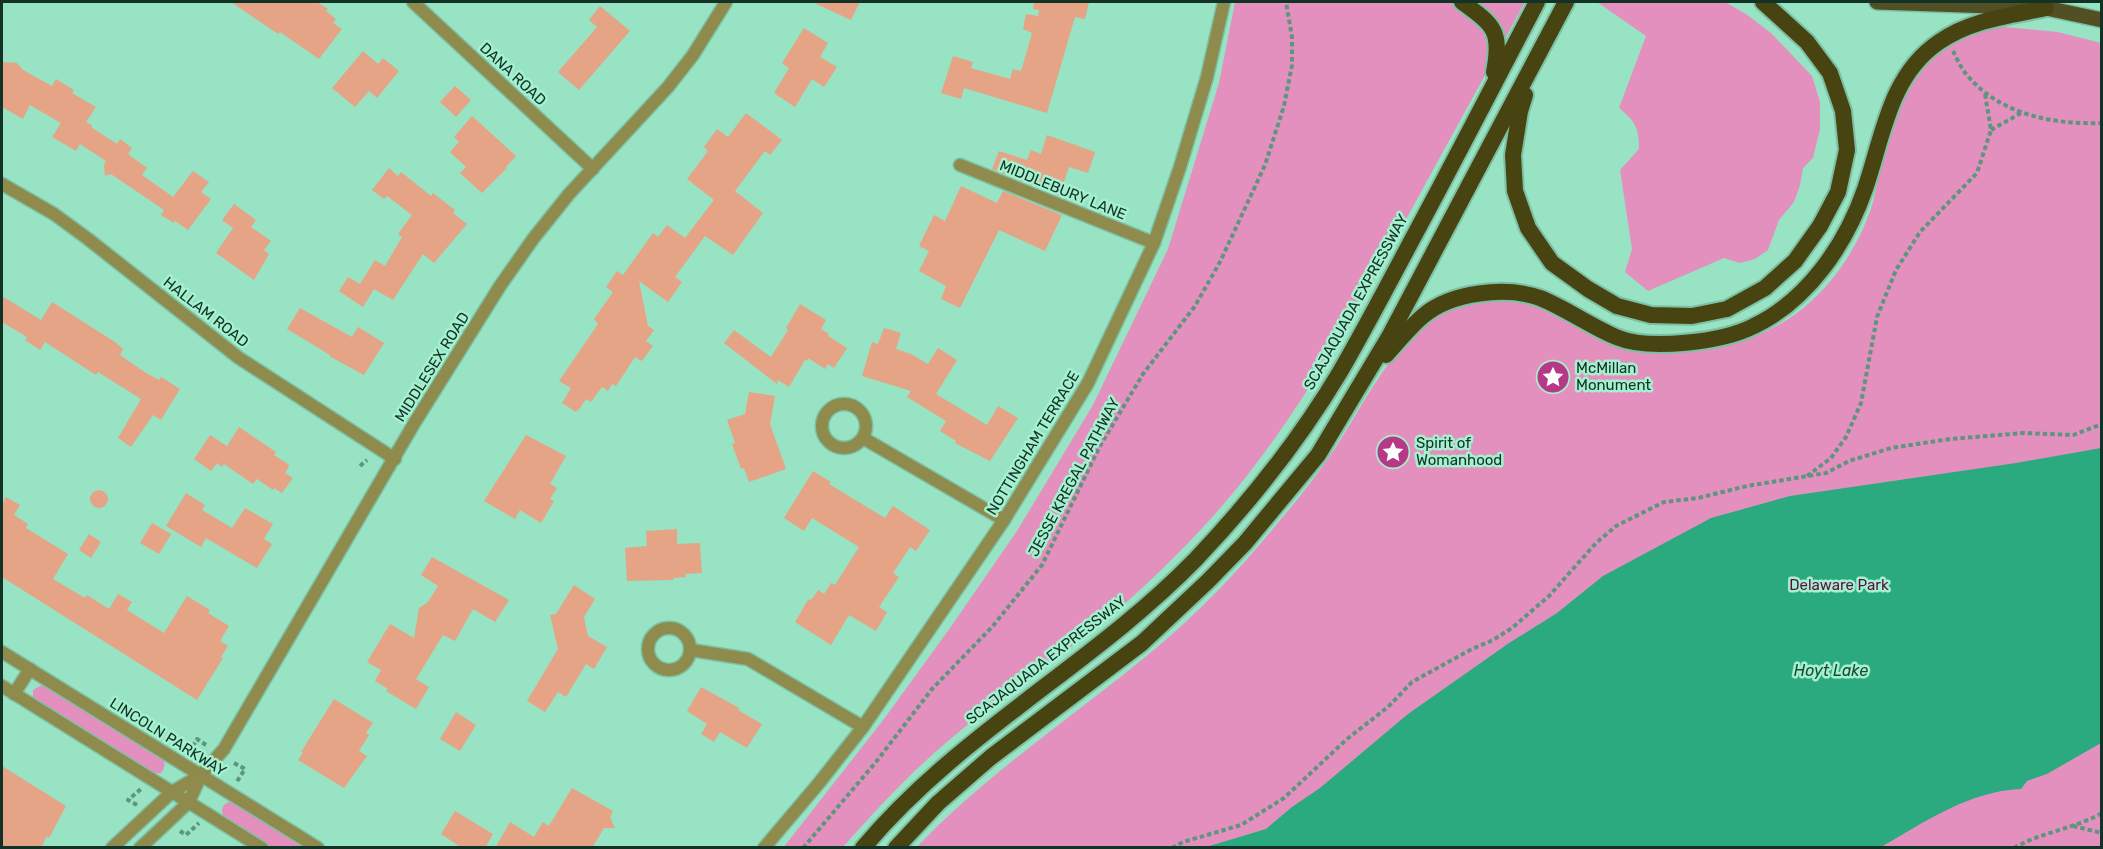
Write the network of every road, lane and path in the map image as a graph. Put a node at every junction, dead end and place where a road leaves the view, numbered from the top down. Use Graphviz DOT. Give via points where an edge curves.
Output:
graph roads {
  1 [pos="413,2"];
  2 [pos="726,2"];
  3 [pos="1224,2"];
  4 [pos="1286,2"];
  5 [pos="1462,2"];
  6 [pos="1537,2"];
  7 [pos="1566,2"];
  8 [pos="1763,2"];
  9 [pos="1876,2"];
  10 [pos="2046,8"];
  11 [pos="2102,20"];
  12 [pos="1953,51"];
  13 [pos="1536,60"];
  14 [pos="1491,89"];
  15 [pos="1985,94"];
  16 [pos="2021,113"];
  17 [pos="2102,123"];
  18 [pos="1991,130"];
  19 [pos="960,165"];
  20 [pos="593,169"];
  21 [pos="2,184"];
  22 [pos="1154,243"];
  23 [pos="1366,377"];
  24 [pos="2102,424"];
  25 [pos="863,438"];
  26 [pos="395,459"];
  27 [pos="367,460"];
  28 [pos="360,466"];
  29 [pos="1805,477"];
  30 [pos="1004,520"];
  31 [pos="691,651"];
  32 [pos="2,652"];
  33 [pos="30,669"];
  34 [pos="2,686"];
  35 [pos="15,694"];
  36 [pos="862,727"];
  37 [pos="206,745"];
  38 [pos="188,754"];
  39 [pos="234,763"];
  40 [pos="201,775"];
  41 [pos="236,783"];
  42 [pos="141,789"];
  43 [pos="171,792"];
  44 [pos="189,802"];
  45 [pos="137,806"];
  46 [pos="2102,813"];
  47 [pos="199,823"];
  48 [pos="2072,826"];
  49 [pos="179,830"];
  50 [pos="2102,833"];
  51 [pos="112,848"];
  52 [pos="140,848"];
  53 [pos="262,848"];
  54 [pos="318,848"];
  55 [pos="764,848"];
  56 [pos="803,848"];
  57 [pos="863,848"];
  58 [pos="896,848"];
  59 [pos="1172,848"];
  60 [pos="2014,848"];
  1 -- 20 [label="street, DANA ROAD"];
  2 -- 20 [label="street, MIDDLESEX ROAD" via="668,87"];
  3 -- 22 [label="street, NOTTINGHAM TERRACE" via="1207,77"];
  4 -- 56 [label="path, JESSE KREGAL PATHWAY" via="1292,65 1284,106 1265,165 1195,306 1143,374 1100,446 1042,565 992,627 932,689"];
  5 -- 14 [label="highway" via="1484,17 1496,36 1498,50"];
  6 -- 14 [label="highway, SCAJAQUADA EXPRESSWAY"];
  7 -- 13 [label="highway"];
  8 -- 13 [label="highway" via="1807,42 1830,73 1843,111 1847,150 1838,192 1795,261 1765,288 1727,309 1692,316 1651,315 1617,306 1552,263 1528,228 1515,191 1513,154 1520,111"];
  9 -- 10 [label="main road"];
  10 -- 11 [label="main road"];
  10 -- 23 [label="highway" via="1973,24 1938,42 1918,62 1898,90 1885,119 1865,188 1851,225 1835,252 1785,307 1755,326 1700,342 1639,342 1618,338 1538,298 1513,291 1484,293 1454,298 1424,314"];
  12 -- 15 [label="path" via="1965,74"];
  13 -- 23 [label="highway"];
  14 -- 57 [label="highway, SCAJAQUADA EXPRESSWAY" via="1340,373 1256,492 1168,586 951,759 898,808"];
  15 -- 16 [label="path"];
  15 -- 18 [label="path"];
  16 -- 17 [label="path" via="2083,124"];
  16 -- 18 [label="path"];
  18 -- 29 [label="path" via="1977,173 1920,232 1896,270 1877,318 1858,411 1831,458"];
  19 -- 22 [label="street, MIDDLEBURY LANE"];
  20 -- 26 [label="street, MIDDLESEX ROAD" via="533,239 500,286"];
  21 -- 26 [label="street, HALLAM ROAD" via="54,214 239,358"];
  22 -- 30 [label="street, NOTTINGHAM TERRACE" via="1088,383"];
  23 -- 58 [label="highway" via="1318,455 1208,581 1142,643 965,779"];
  24 -- 29 [label="path" via="2073,435 2024,433 1891,448"];
  25 -- 30 [label="street"];
  26 -- 40 [label="street, MIDDLESEX ROAD" via="224,749"];
  27 -- 28 [label="path"];
  29 -- 59 [label="path" via="1664,502 1616,526 1580,559 1549,596 1512,628 1412,682 1284,798 1241,825"];
  30 -- 36 [label="street, NOTTINGHAM TERRACE"];
  31 -- 36 [label="street" via="748,659"];
  32 -- 33 [label="street, LINCOLN PARKWAY"];
  33 -- 35 [label="street"];
  33 -- 40 [label="street, LINCOLN PARKWAY"];
  34 -- 35 [label="street"];
  35 -- 43 [label="street"];
  36 -- 55 [label="street, NOTTINGHAM TERRACE"];
  37 -- 38 [label="path" via="197,739"];
  39 -- 41 [label="path" via="245,769"];
  40 -- 43 [label="street, MIDDLESEX ROAD"];
  40 -- 44 [label="street, MIDDLESEX ROAD"];
  40 -- 54 [label="street, LINCOLN PARKWAY"];
  42 -- 45 [label="path" via="128,800"];
  43 -- 44 [label="street"];
  43 -- 51 [label="street, MIDDLESEX ROAD"];
  44 -- 52 [label="street, MIDDLESEX ROAD"];
  44 -- 53 [label="street"];
  46 -- 48 [label="path"];
  47 -- 49 [label="path" via="186,835"];
  48 -- 50 [label="path"];
  48 -- 60 [label="path" via="2026,840"];
}
